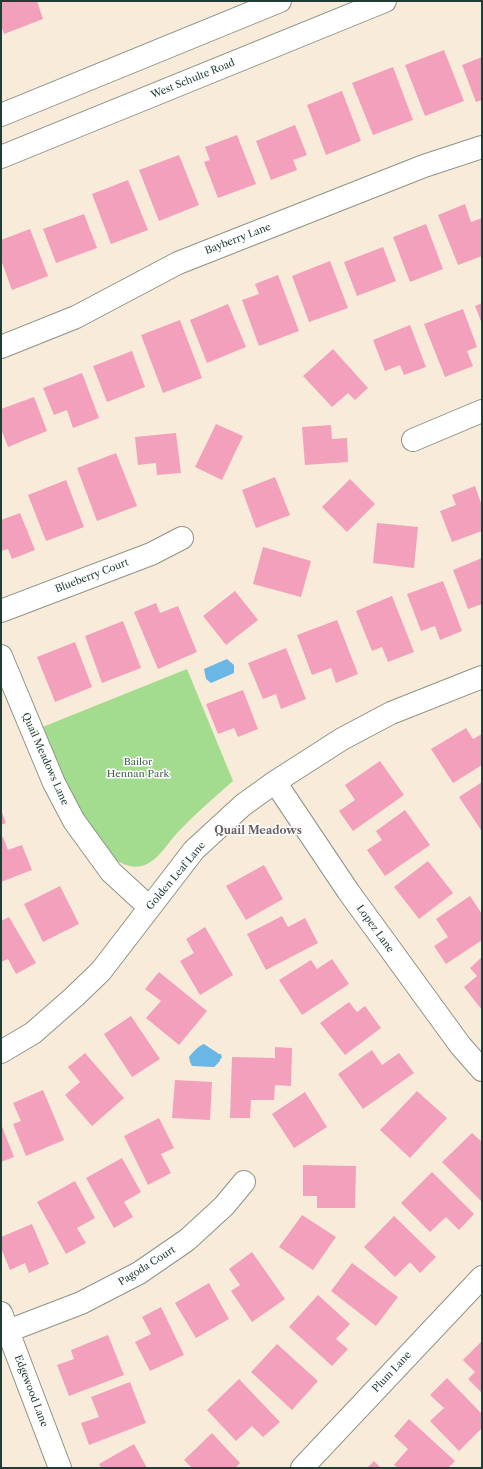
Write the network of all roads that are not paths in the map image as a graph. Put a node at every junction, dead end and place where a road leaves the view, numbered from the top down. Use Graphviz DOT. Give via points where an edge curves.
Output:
graph roads {
  1 [pos="280,1"];
  2 [pos="385,1"];
  3 [pos="1,114"];
  4 [pos="482,147"];
  5 [pos="1,157"];
  6 [pos="1,347"];
  7 [pos="482,411"];
  8 [pos="413,440"];
  9 [pos="182,538"];
  10 [pos="1,611"];
  11 [pos="1,656"];
  12 [pos="482,677"];
  13 [pos="275,782"];
  14 [pos="149,907"];
  15 [pos="1,1052"];
  16 [pos="482,1070"];
  17 [pos="244,1182"];
  18 [pos="482,1277"];
  19 [pos="5,1322"];
  20 [pos="60,1468"];
  21 [pos="302,1468"];
  1 -- 3 [label="street"];
  2 -- 5 [label="street, West Schulte Road"];
  4 -- 6 [label="street, Bayberry Lane" via="424,166 178,263 76,316"];
  7 -- 8 [label="street"];
  9 -- 10 [label="street, Blueberry Court" via="151,554"];
  11 -- 14 [label="street, Quail Meadows Lane" via="54,783 74,821 111,872"];
  12 -- 13 [label="street, Golden Leaf Lane" via="391,713 342,739"];
  13 -- 14 [label="street, Golden Leaf Lane" via="243,805 194,850"];
  13 -- 16 [label="street, Lopez Lane" via="348,891 460,1045"];
  14 -- 15 [label="street, Golden Leaf Lane" via="96,976 33,1033"];
  17 -- 19 [label="street, Pagoda Court" via="224,1206 187,1240 139,1273 81,1303"];
  18 -- 21 [label="street, Plum Lane"];
  19 -- 20 [label="street, Edgewood Lane"];
}
